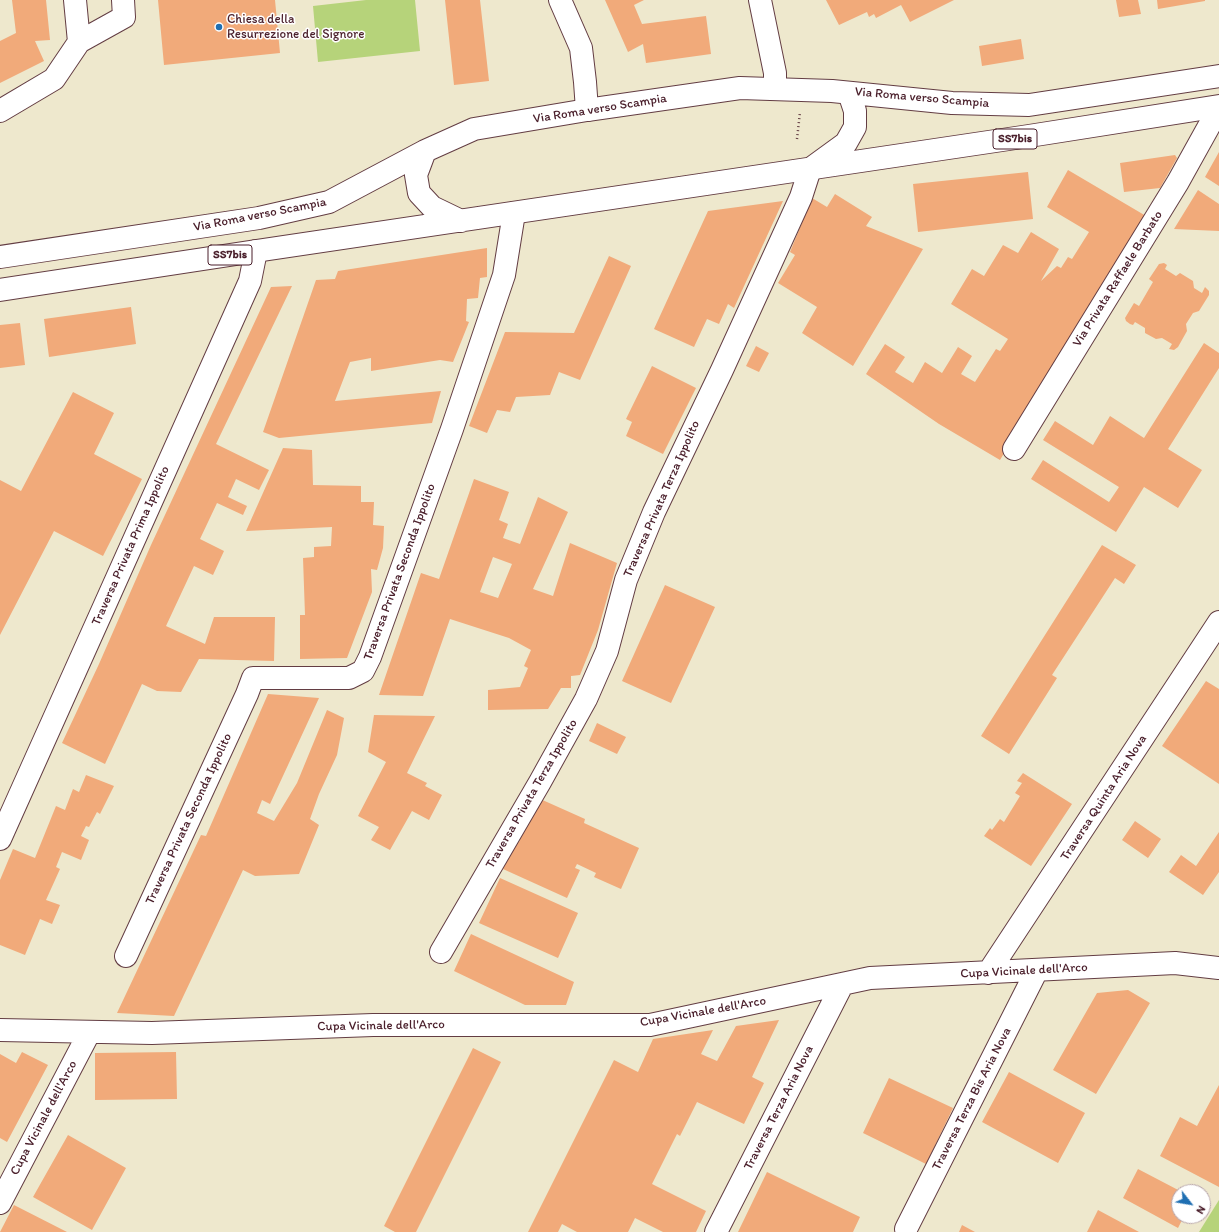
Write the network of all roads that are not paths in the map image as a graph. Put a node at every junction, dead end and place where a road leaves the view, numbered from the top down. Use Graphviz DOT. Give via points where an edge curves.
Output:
graph roads {
  1 [pos="74,0"];
  2 [pos="123,0"];
  3 [pos="560,0"];
  4 [pos="760,0"];
  5 [pos="79,42"];
  6 [pos="1219,76"];
  7 [pos="775,89"];
  8 [pos="849,93"];
  9 [pos="1219,107"];
  10 [pos="587,110"];
  11 [pos="0,111"];
  12 [pos="425,152"];
  13 [pos="810,169"];
  14 [pos="514,213"];
  15 [pos="461,221"];
  16 [pos="256,251"];
  17 [pos="0,257"];
  18 [pos="0,290"];
  19 [pos="1014,449"];
  20 [pos="1219,622"];
  21 [pos="0,839"];
  22 [pos="441,952"];
  23 [pos="126,956"];
  24 [pos="1219,968"];
  25 [pos="1037,970"];
  26 [pos="988,973"];
  27 [pos="842,984"];
  28 [pos="0,1030"];
  29 [pos="89,1033"];
  30 [pos="0,1203"];
  31 [pos="906,1229"];
  32 [pos="716,1232"];
  1 -- 5 [label="street"];
  2 -- 5 [label="street" via="124,17"];
  3 -- 10 [label="street" via="581,48"];
  4 -- 7 [label="street" via="775,73"];
  5 -- 11 [label="street" via="54,79"];
  6 -- 8 [label="street, Via Roma verso Scampia" via="1029,105 952,103"];
  7 -- 8 [label="street, Via Roma verso Scampia"];
  7 -- 10 [label="street, Via Roma verso Scampia" via="740,88"];
  8 -- 13 [label="street" via="856,111 854,127 846,143"];
  9 -- 13 [label="street, SS7bis"];
  9 -- 19 [label="street, Via Privata Raffaele Barbato" via="1178,182"];
  10 -- 12 [label="street, Via Roma verso Scampia" via="474,129"];
  12 -- 15 [label="street" via="416,175 419,193 432,207"];
  12 -- 17 [label="street, Via Roma verso Scampia / SS7bis" via="329,202 259,218"];
  13 -- 14 [label="street"];
  13 -- 22 [label="street, Traversa Privata Terza Ippolito" via="801,197 654,512 626,580 607,651 586,699"];
  14 -- 15 [label="street"];
  14 -- 23 [label="street, Traversa Privata Seconda Ippolito" via="504,275 449,436 363,671 349,678 253,678"];
  15 -- 16 [label="street, SS7bis"];
  16 -- 18 [label="street, SS7bis"];
  16 -- 21 [label="street, Traversa Privata Prima Ippolito" via="250,281"];
  20 -- 26 [label="street, Traversa Quinta Aria Nova"];
  24 -- 25 [label="street, Cupa Vicinale dell'Arco" via="1175,963"];
  25 -- 26 [label="street, Cupa Vicinale dell'Arco"];
  25 -- 31 [label="street, Traversa Terza Bis Aria Nova"];
  26 -- 27 [label="street, Cupa Vicinale dell'Arco" via="870,978"];
  27 -- 29 [label="street, Cupa Vicinale dell'Arco" via="650,1025 373,1025"];
  27 -- 32 [label="street, Traversa Terza Aria Nova"];
  28 -- 29 [label="street, Cupa Vicinale dell'Arco"];
  29 -- 30 [label="street, Cupa Vicinale dell'Arco"];
}
